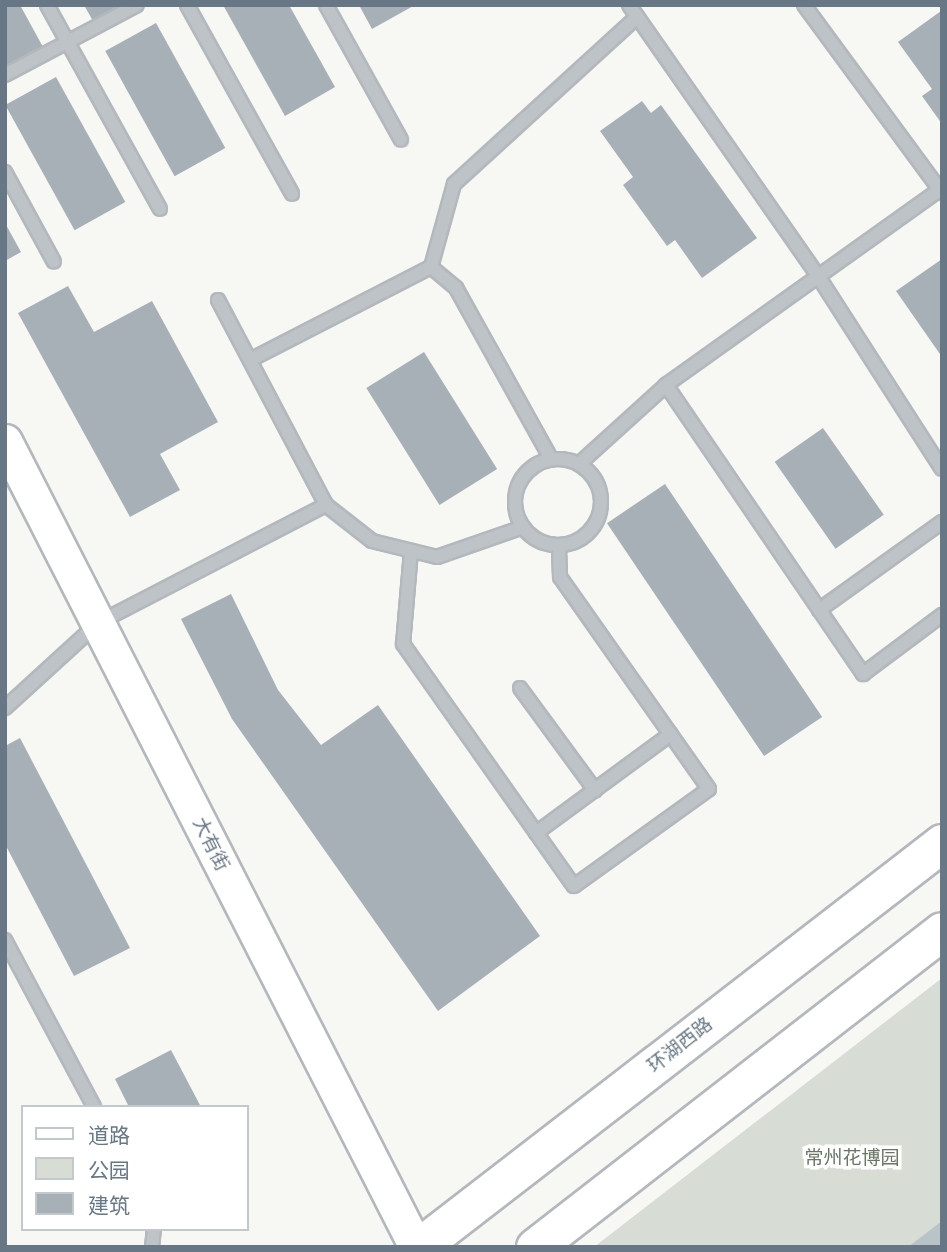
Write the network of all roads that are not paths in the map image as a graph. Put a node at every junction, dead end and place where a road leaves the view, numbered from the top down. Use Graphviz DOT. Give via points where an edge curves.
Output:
graph roads {
  1 [pos="47,5"];
  2 [pos="137,5"];
  3 [pos="187,5"];
  4 [pos="326,5"];
  5 [pos="629,5"];
  6 [pos="804,5"];
  7 [pos="638,17"];
  8 [pos="68,42"];
  9 [pos="5,75"];
  10 [pos="401,140"];
  11 [pos="5,172"];
  12 [pos="940,191"];
  13 [pos="292,194"];
  14 [pos="160,209"];
  15 [pos="54,262"];
  16 [pos="431,267"];
  17 [pos="818,276"];
  18 [pos="218,300"];
  19 [pos="250,360"];
  20 [pos="666,385"];
  21 [pos="5,441"];
  22 [pos="551,459"];
  23 [pos="579,464"];
  24 [pos="942,469"];
  25 [pos="326,505"];
  26 [pos="942,522"];
  27 [pos="523,527"];
  28 [pos="559,545"];
  29 [pos="411,551"];
  30 [pos="819,610"];
  31 [pos="942,615"];
  32 [pos="98,623"];
  33 [pos="520,688"];
  34 [pos="5,708"];
  35 [pos="671,734"];
  36 [pos="595,790"];
  37 [pos="536,833"];
  38 [pos="942,843"];
  39 [pos="942,931"];
  40 [pos="5,940"];
  41 [pos="93,1105"];
  42 [pos="418,1247"];
  43 [pos="535,1247"];
  1 -- 8 [label="lane"];
  2 -- 8 [label="lane"];
  3 -- 13 [label="lane"];
  4 -- 10 [label="lane"];
  5 -- 7 [label="lane"];
  6 -- 12 [label="lane"];
  7 -- 16 [label="lane" via="454,184"];
  7 -- 17 [label="lane"];
  8 -- 9 [label="lane"];
  8 -- 14 [label="lane"];
  11 -- 15 [label="lane"];
  12 -- 17 [label="lane"];
  16 -- 19 [label="lane"];
  16 -- 22 [label="lane" via="456,288"];
  17 -- 20 [label="lane"];
  17 -- 24 [label="lane"];
  18 -- 19 [label="lane"];
  19 -- 25 [label="lane"];
  20 -- 23 [label="lane"];
  20 -- 30 [label="lane"];
  21 -- 32 [label="street, 大有街"];
  22 -- 23 [label="lane"];
  22 -- 27 [label="lane" via="526,473 518,485"];
  23 -- 28 [label="lane" via="598,485 600,513 585,536"];
  25 -- 29 [label="lane" via="372,541"];
  25 -- 32 [label="lane"];
  26 -- 30 [label="lane"];
  27 -- 28 [label="lane"];
  27 -- 29 [label="lane" via="437,557"];
  28 -- 35 [label="lane" via="560,577"];
  29 -- 37 [label="lane" via="403,644"];
  30 -- 31 [label="lane" via="863,674"];
  32 -- 34 [label="lane"];
  32 -- 42 [label="street, 大有街"];
  33 -- 36 [label="lane"];
  35 -- 36 [label="lane"];
  35 -- 37 [label="lane" via="709,789 574,886"];
  36 -- 37 [label="lane"];
  38 -- 42 [label="main road, 环湖西路"];
  39 -- 43 [label="main road"];
  40 -- 41 [label="lane"];
}
